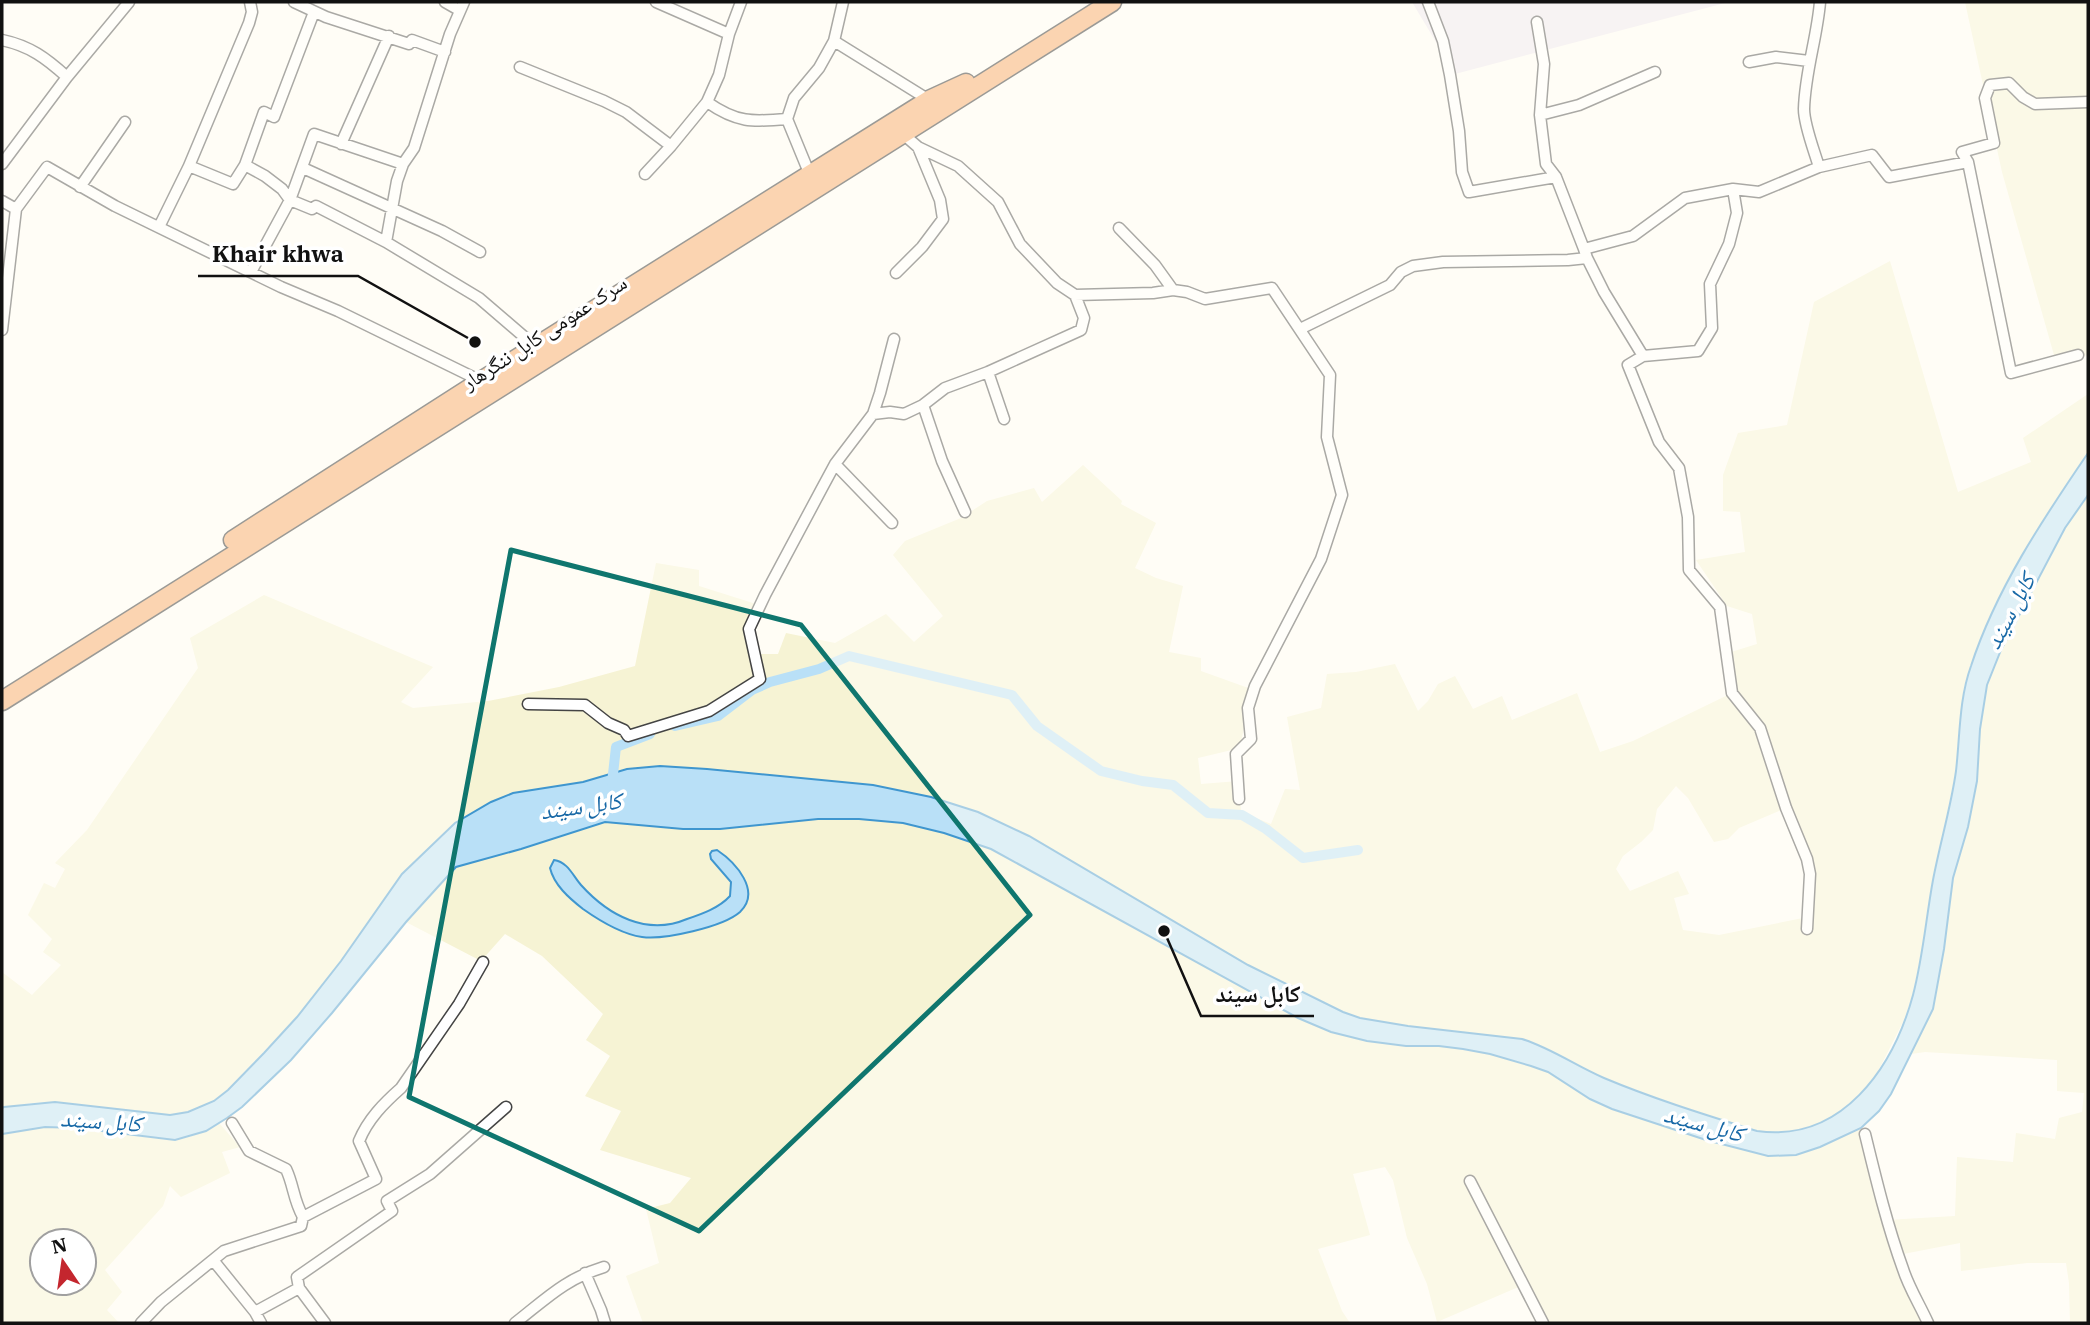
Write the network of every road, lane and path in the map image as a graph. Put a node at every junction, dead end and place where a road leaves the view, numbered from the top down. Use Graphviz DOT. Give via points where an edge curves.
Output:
graph roads {
  1 [pos="129,2"];
  2 [pos="250,2"];
  3 [pos="294,2"];
  4 [pos="445,2"];
  5 [pos="656,2"];
  6 [pos="741,2"];
  7 [pos="843,2"];
  8 [pos="1093,2"];
  9 [pos="1111,2"];
  10 [pos="1428,2"];
  11 [pos="1820,2"];
  12 [pos="461,6"];
  13 [pos="314,12"];
  14 [pos="1537,22"];
  15 [pos="729,34"];
  16 [pos="389,36"];
  17 [pos="2,40"];
  18 [pos="834,41"];
  19 [pos="445,52"];
  20 [pos="1810,61"];
  21 [pos="1749,62"];
  22 [pos="520,67"];
  23 [pos="1655,72"];
  24 [pos="67,77"];
  25 [pos="929,100"];
  26 [pos="707,102"];
  27 [pos="2088,102"];
  28 [pos="1540,115"];
  29 [pos="787,119"];
  30 [pos="125,122"];
  31 [pos="902,134"];
  32 [pos="341,144"];
  33 [pos="671,146"];
  34 [pos="918,146"];
  35 [pos="1968,162"];
  36 [pos="2,164"];
  37 [pos="246,164"];
  38 [pos="403,164"];
  39 [pos="189,166"];
  40 [pos="1819,167"];
  41 [pos="303,168"];
  42 [pos="645,174"];
  43 [pos="810,175"];
  44 [pos="1556,177"];
  45 [pos="80,187"];
  46 [pos="1732,189"];
  47 [pos="290,200"];
  48 [pos="2,201"];
  49 [pos="16,209"];
  50 [pos="393,209"];
  51 [pos="159,227"];
  52 [pos="1119,229"];
  53 [pos="386,242"];
  54 [pos="480,252"];
  55 [pos="1586,253"];
  56 [pos="251,272"];
  57 [pos="896,273"];
  58 [pos="1173,290"];
  59 [pos="1075,295"];
  60 [pos="1300,329"];
  61 [pos="2,330"];
  62 [pos="894,339"];
  63 [pos="536,347"];
  64 [pos="2078,355"];
  65 [pos="1643,356"];
  66 [pos="988,372"];
  67 [pos="481,381"];
  68 [pos="923,405"];
  69 [pos="873,414"];
  70 [pos="1004,419"];
  71 [pos="835,464"];
  72 [pos="965,512"];
  73 [pos="892,523"];
  74 [pos="2,686"];
  75 [pos="2,701"];
  76 [pos="528,704"];
  77 [pos="1239,799"];
  78 [pos="1807,929"];
  79 [pos="484,962"];
  80 [pos="506,1107"];
  81 [pos="232,1123"];
  82 [pos="1865,1134"];
  83 [pos="1471,1181"];
  84 [pos="303,1217"];
  85 [pos="213,1260"];
  86 [pos="604,1267"];
  87 [pos="585,1273"];
  88 [pos="299,1288"];
  89 [pos="255,1312"];
  90 [pos="141,1323"];
  91 [pos="261,1323"];
  92 [pos="325,1323"];
  93 [pos="515,1323"];
  94 [pos="605,1323"];
  95 [pos="1543,1323"];
  96 [pos="1928,1323"];
  1 -- 24 [label="street"];
  2 -- 39 [label="street" via="249,23"];
  3 -- 13 [label="street"];
  4 -- 12 [label="street"];
  5 -- 15 [label="street"];
  6 -- 15 [label="street"];
  7 -- 18 [label="street"];
  8 -- 25 [label="highway, سرک عمومی کابل ننگرهار" via="965,83"];
  9 -- 31 [label="highway, سرک عمومی کابل ننگرهار"];
  10 -- 44 [label="street" via="1443,41 1462,172 1469,192"];
  11 -- 20 [label="street"];
  12 -- 19 [label="street"];
  13 -- 16 [label="street"];
  13 -- 37 [label="street" via="274,117 264,112"];
  14 -- 28 [label="street" via="1544,64"];
  15 -- 26 [label="street"];
  16 -- 19 [label="street"];
  16 -- 32 [label="street"];
  17 -- 24 [label="street" via="44,56"];
  18 -- 25 [label="street"];
  18 -- 29 [label="street" via="794,98"];
  19 -- 38 [label="street" via="414,148"];
  20 -- 21 [label="street" via="1776,57"];
  20 -- 40 [label="street" via="1804,112"];
  22 -- 33 [label="street" via="626,112"];
  23 -- 28 [label="street" via="1579,105"];
  24 -- 36 [label="street"];
  25 -- 43 [label="highway, سرک عمومی کابل ننگرهار"];
  26 -- 29 [label="street" via="751,122"];
  26 -- 33 [label="street"];
  27 -- 35 [label="street" via="2035,104 2009,83 1990,85 1985,98 1994,143 1962,152"];
  28 -- 44 [label="street" via="1546,164"];
  29 -- 43 [label="street"];
  30 -- 45 [label="street"];
  31 -- 34 [label="street"];
  31 -- 75 [label="highway, سرک عمومی کابل ننگرهار"];
  32 -- 38 [label="street"];
  32 -- 41 [label="street" via="314,134"];
  33 -- 42 [label="street"];
  34 -- 57 [label="street" via="943,219"];
  34 -- 59 [label="street" via="958,166 998,202 1020,244"];
  35 -- 40 [label="street" via="1889,177 1872,155"];
  35 -- 64 [label="street" via="2011,373"];
  37 -- 39 [label="street" via="233,184"];
  37 -- 47 [label="street"];
  38 -- 50 [label="street"];
  39 -- 51 [label="street"];
  40 -- 46 [label="street" via="1759,192"];
  41 -- 47 [label="street"];
  41 -- 50 [label="street"];
  43 -- 63 [label="highway, سرک عمومی کابل ننگرهار"];
  44 -- 55 [label="street"];
  45 -- 49 [label="street" via="47,167"];
  45 -- 51 [label="street"];
  46 -- 55 [label="street" via="1685,198 1633,236"];
  46 -- 65 [label="street" via="1737,213 1729,244 1710,284 1713,328 1699,351"];
  47 -- 53 [label="street" via="312,209 316,206"];
  47 -- 56 [label="street"];
  48 -- 49 [label="street"];
  49 -- 61 [label="street"];
  50 -- 53 [label="street"];
  50 -- 54 [label="street"];
  51 -- 56 [label="street"];
  52 -- 58 [label="street"];
  53 -- 63 [label="street" via="479,298"];
  55 -- 60 [label="street" via="1568,260 1413,266 1390,285"];
  55 -- 65 [label="street"];
  56 -- 67 [label="street"];
  58 -- 59 [label="street"];
  58 -- 60 [label="street" via="1205,299 1272,288"];
  59 -- 66 [label="street" via="1084,318 1081,330"];
  60 -- 77 [label="street" via="1330,375 1327,437 1342,495 1321,559 1255,686 1248,708 1251,739 1236,754"];
  62 -- 69 [label="street"];
  63 -- 67 [label="highway, سرک عمومی کابل ننگرهار"];
  65 -- 78 [label="street" via="1628,365 1659,442 1679,468 1688,517 1689,570 1720,607 1732,693 1760,728 1807,859"];
  66 -- 68 [label="street" via="945,388"];
  66 -- 70 [label="street"];
  67 -- 74 [label="highway, سرک عمومی کابل ننگرهار"];
  68 -- 69 [label="street" via="904,414"];
  68 -- 72 [label="street"];
  69 -- 71 [label="street"];
  71 -- 73 [label="street"];
  71 -- 76 [label="street" via="749,629 760,679 709,711 628,736 585,705"];
  79 -- 84 [label="street" via="401,1088 366,1125 359,1141 376,1179"];
  80 -- 88 [label="street" via="430,1174 387,1201 392,1211 297,1277"];
  81 -- 84 [label="street" via="249,1151 286,1169"];
  82 -- 96 [label="street" via="1898,1255"];
  83 -- 95 [label="street"];
  84 -- 85 [label="street" via="301,1226 224,1251"];
  85 -- 89 [label="street"];
  85 -- 90 [label="street"];
  86 -- 87 [label="street"];
  87 -- 93 [label="street"];
  87 -- 94 [label="street"];
  88 -- 89 [label="street"];
  88 -- 92 [label="street"];
  89 -- 91 [label="street"];
}
